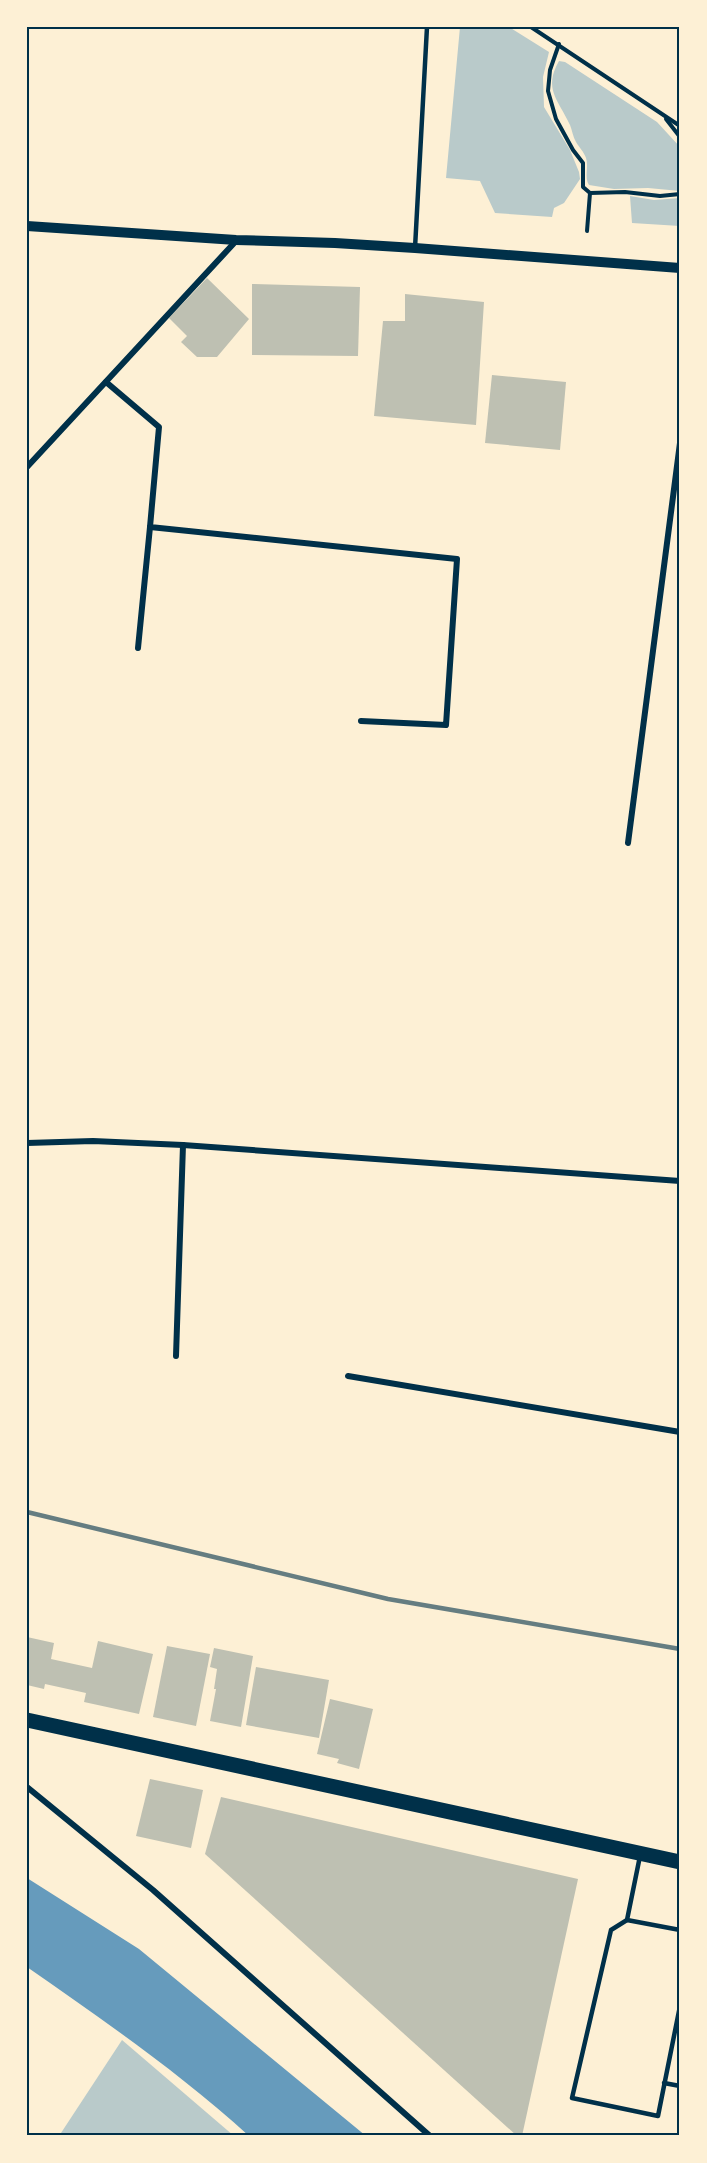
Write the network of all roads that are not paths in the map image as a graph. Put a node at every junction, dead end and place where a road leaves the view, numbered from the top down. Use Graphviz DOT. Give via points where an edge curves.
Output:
graph roads {
  1 [pos="427,27"];
  2 [pos="27,226"];
  3 [pos="236,240"];
  4 [pos="415,248"];
  5 [pos="680,268"];
  6 [pos="106,382"];
  7 [pos="680,443"];
  8 [pos="27,467"];
  9 [pos="150,526"];
  10 [pos="138,648"];
  11 [pos="361,721"];
  12 [pos="628,843"];
  13 [pos="27,1143"];
  14 [pos="183,1145"];
  15 [pos="680,1181"];
  16 [pos="176,1356"];
  17 [pos="348,1376"];
  18 [pos="680,1432"];
  19 [pos="27,1720"];
  20 [pos="27,1787"];
  21 [pos="640,1854"];
  22 [pos="680,1862"];
  23 [pos="627,1920"];
  24 [pos="680,1930"];
  25 [pos="680,2006"];
  26 [pos="664,2083"];
  27 [pos="680,2086"];
  28 [pos="430,2136"];
  1 -- 4 [label="lane"];
  2 -- 3 [label="street"];
  3 -- 4 [label="street"];
  3 -- 6 [label="street"];
  4 -- 5 [label="street"];
  6 -- 8 [label="street"];
  6 -- 9 [label="street" via="159,427"];
  7 -- 12 [label="street"];
  9 -- 10 [label="street"];
  9 -- 11 [label="street" via="457,559 446,725"];
  13 -- 14 [label="street"];
  14 -- 15 [label="street"];
  14 -- 16 [label="street"];
  17 -- 18 [label="street"];
  19 -- 21 [label="main road"];
  20 -- 28 [label="street" via="153,1890"];
  21 -- 22 [label="main road"];
  21 -- 23 [label="lane"];
  23 -- 24 [label="lane"];
  23 -- 26 [label="lane" via="611,1930 573,2098 658,2116"];
  25 -- 26 [label="lane"];
  26 -- 27 [label="lane"];
}
